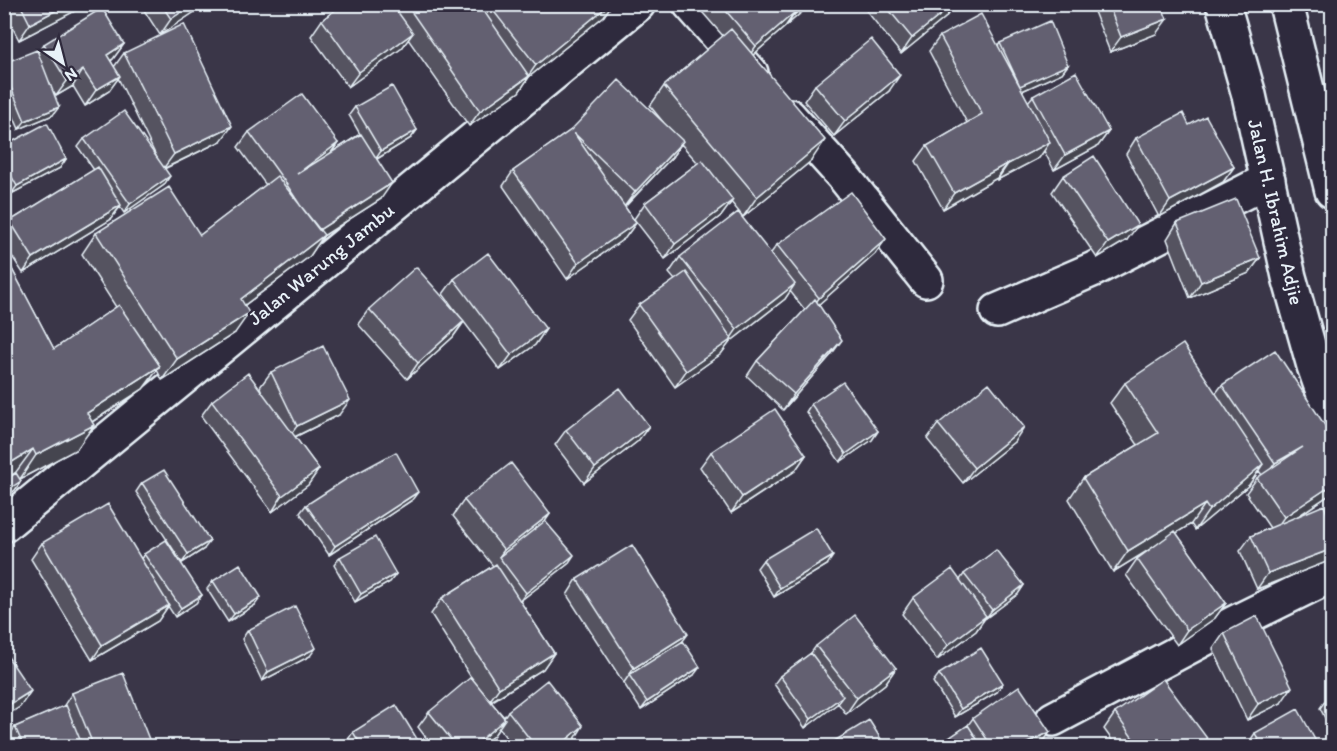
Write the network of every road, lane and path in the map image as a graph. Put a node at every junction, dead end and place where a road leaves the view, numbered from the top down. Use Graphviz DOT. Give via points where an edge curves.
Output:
graph roads {
  1 [pos="690,4"];
  2 [pos="1222,4"];
  3 [pos="1286,4"];
  4 [pos="621,10"];
  5 [pos="1268,180"];
  6 [pos="1332,191"];
  7 [pos="926,280"];
  8 [pos="997,311"];
  9 [pos="1332,417"];
  10 [pos="4,525"];
  11 [pos="1332,575"];
  12 [pos="1053,719"];
  1 -- 7 [label="street" via="844,177"];
  2 -- 5 [label="street, Jalan H. Ibrahim Adjie" via="1249,95"];
  3 -- 6 [label="street"];
  4 -- 10 [label="street, Jalan Warung Jambu"];
  5 -- 8 [label="street" via="1094,269"];
  5 -- 9 [label="street, Jalan H. Ibrahim Adjie" via="1288,277"];
  11 -- 12 [label="street"];
}
